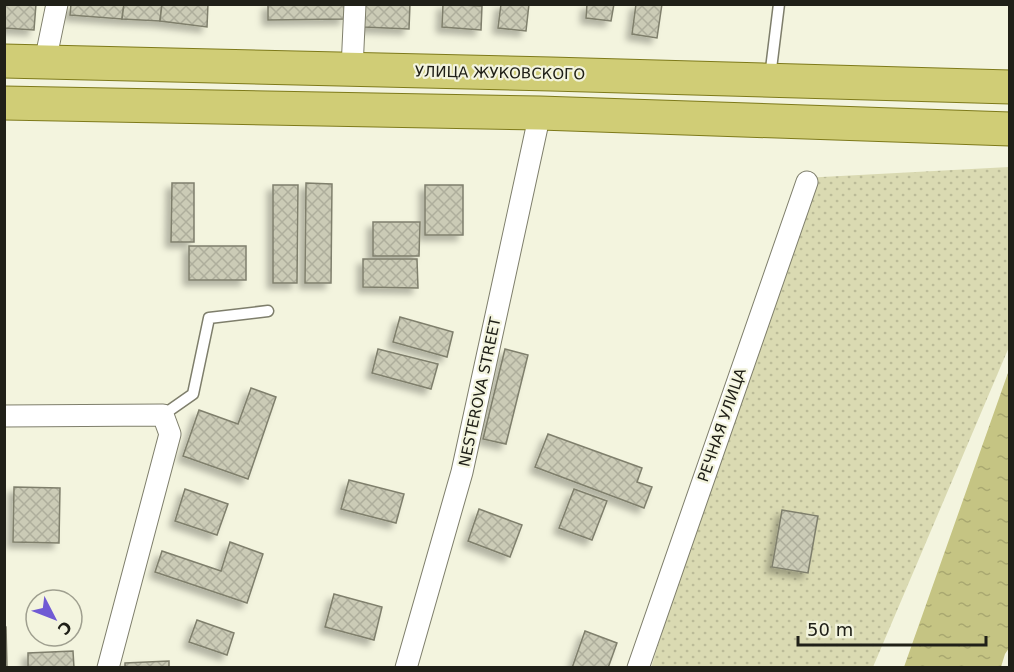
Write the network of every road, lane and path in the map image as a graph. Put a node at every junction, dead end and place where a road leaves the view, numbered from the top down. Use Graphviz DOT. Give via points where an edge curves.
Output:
graph roads {
  1 [pos="57,4"];
  2 [pos="355,4"];
  3 [pos="779,4"];
  4 [pos="4,61"];
  5 [pos="45,62"];
  6 [pos="352,69"];
  7 [pos="770,81"];
  8 [pos="1003,87"];
  9 [pos="4,104"];
  10 [pos="540,112"];
  11 [pos="1001,129"];
  12 [pos="807,182"];
  13 [pos="268,311"];
  14 [pos="163,415"];
  15 [pos="4,416"];
  16 [pos="108,668"];
  17 [pos="406,668"];
  18 [pos="638,668"];
  1 -- 5 [label="street"];
  2 -- 6 [label="street"];
  3 -- 7 [label="lane"];
  4 -- 5 [label="main road, УЛИЦА ЖУКОВСКОГО"];
  5 -- 6 [label="main road, УЛИЦА ЖУКОВСКОГО"];
  6 -- 7 [label="main road, УЛИЦА ЖУКОВСКОГО"];
  7 -- 8 [label="main road, УЛИЦА ЖУКОВСКОГО"];
  9 -- 10 [label="main road"];
  10 -- 11 [label="main road"];
  10 -- 17 [label="street, NESTEROVA STREET" via="462,472"];
  12 -- 18 [label="street, РЕЧНАЯ УЛИЦА"];
  13 -- 14 [label="lane" via="209,318 193,394"];
  14 -- 15 [label="street"];
  14 -- 16 [label="street" via="170,434"];
}
